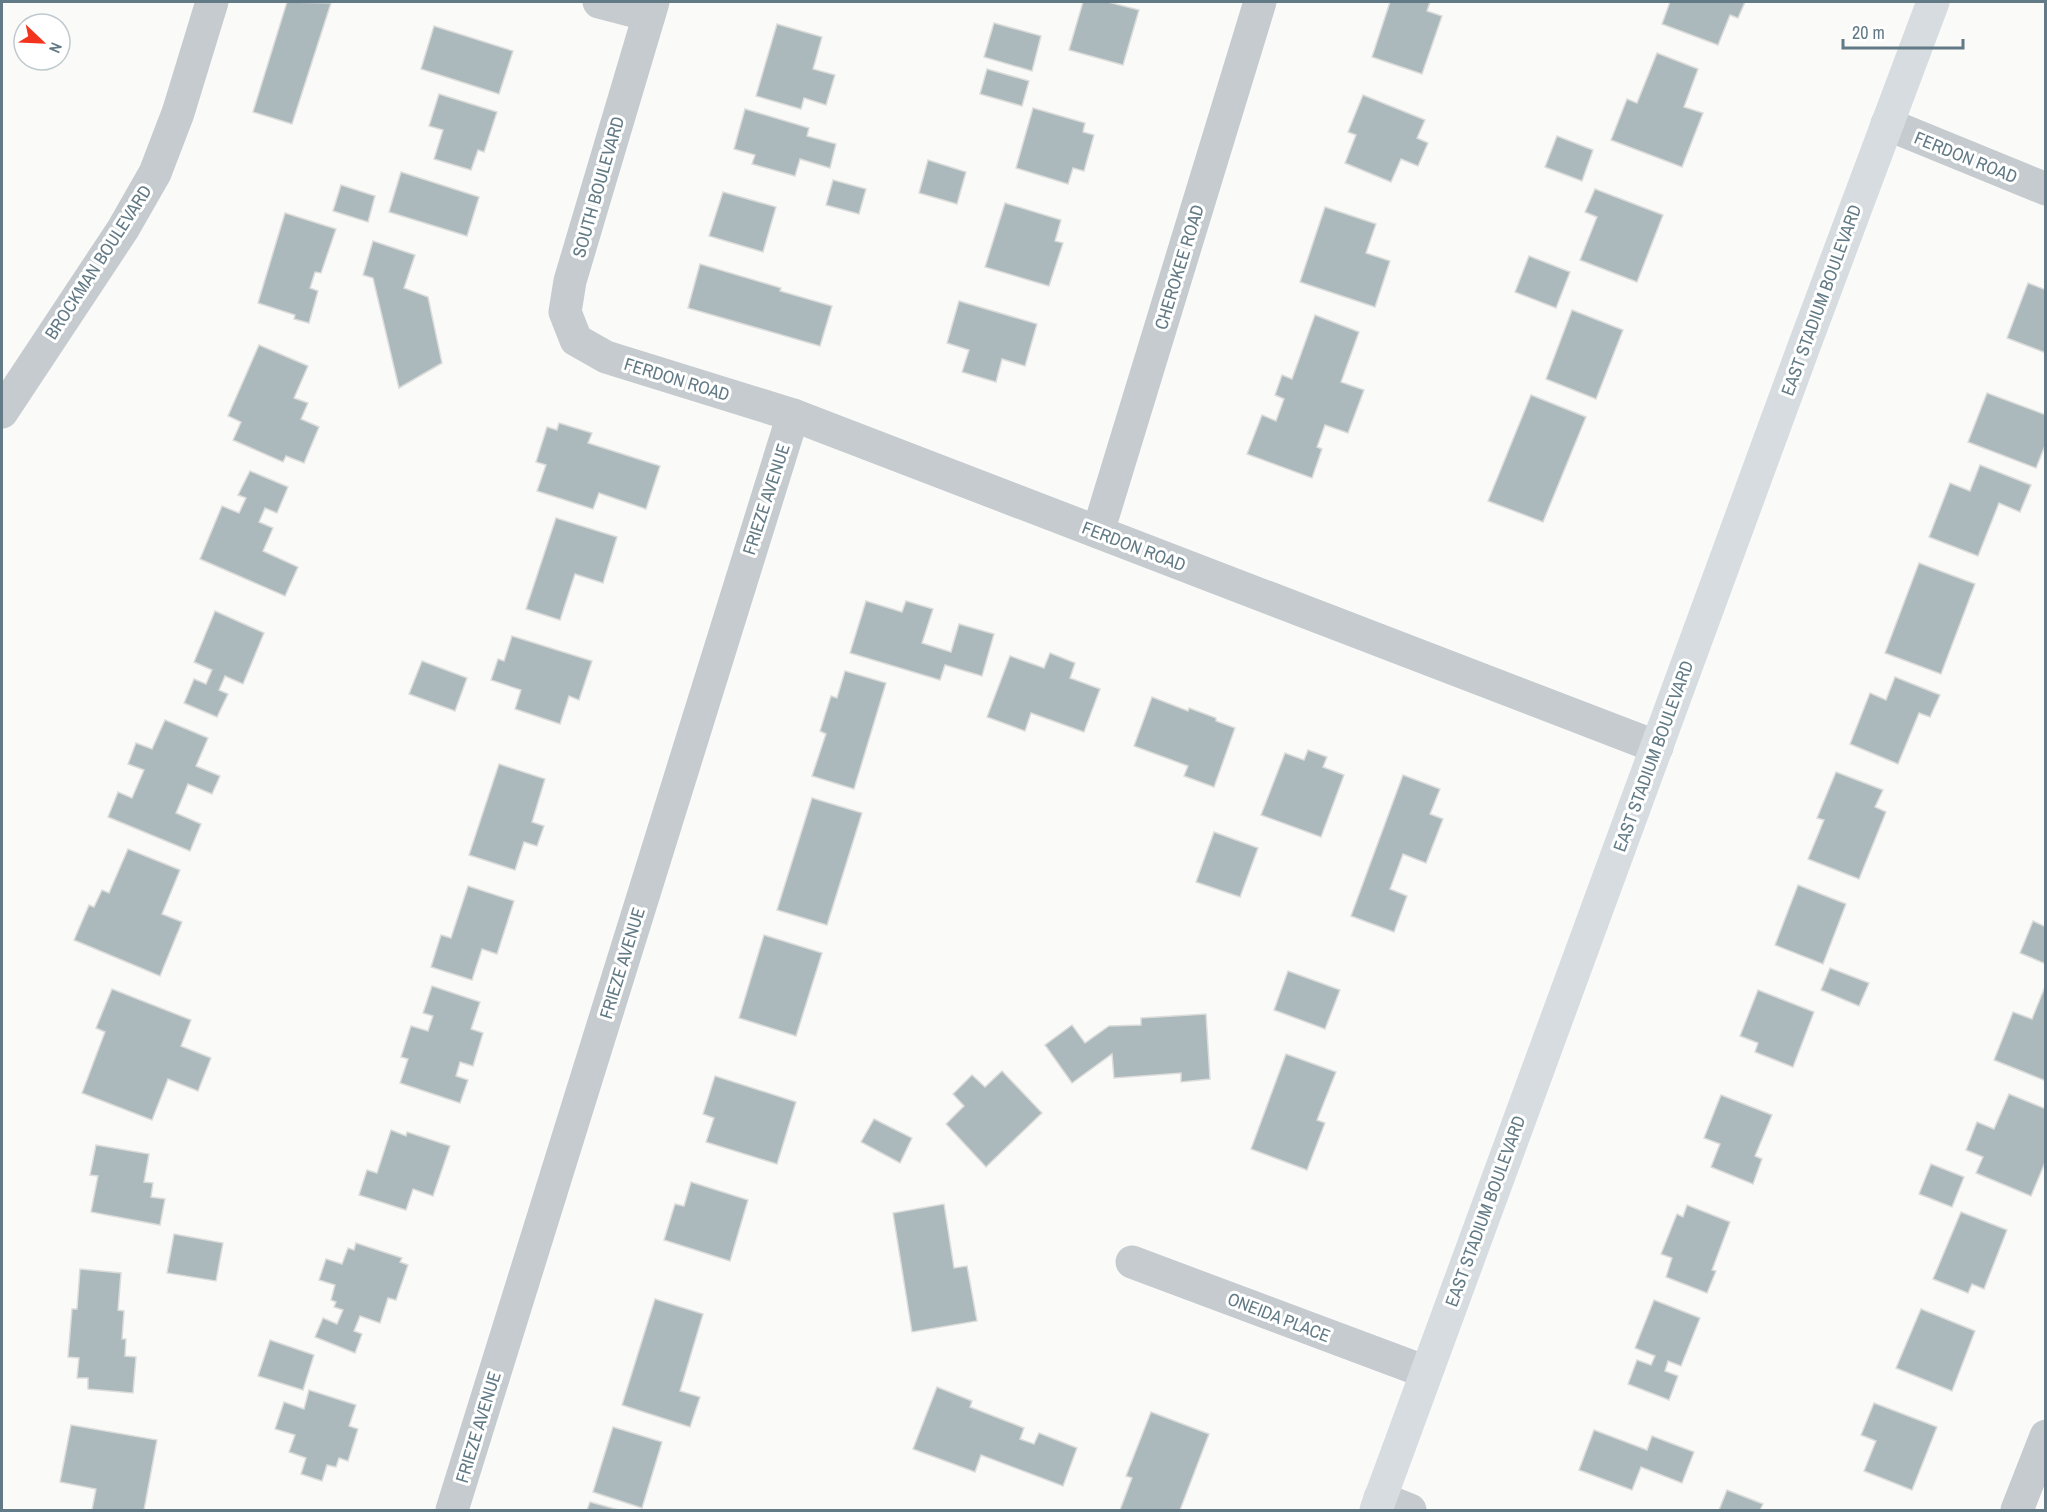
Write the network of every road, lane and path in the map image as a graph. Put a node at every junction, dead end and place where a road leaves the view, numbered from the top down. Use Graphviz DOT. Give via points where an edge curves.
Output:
graph roads {
  1 [pos="212,2"];
  2 [pos="599,2"];
  3 [pos="1260,2"];
  4 [pos="1933,2"];
  5 [pos="651,8"];
  6 [pos="1887,124"];
  7 [pos="2046,189"];
  8 [pos="606,357"];
  9 [pos="2,412"];
  10 [pos="793,415"];
  11 [pos="1098,532"];
  12 [pos="1657,747"];
  13 [pos="1132,1262"];
  14 [pos="1426,1372"];
  15 [pos="2046,1436"];
  16 [pos="1378,1504"];
  17 [pos="452,1510"];
  18 [pos="1410,1510"];
  19 [pos="2017,1510"];
  1 -- 9 [label="street, BROCKMAN BOULEVARD" via="155,173 123,229"];
  2 -- 5 [label="street"];
  3 -- 11 [label="street, CHEROKEE ROAD"];
  4 -- 6 [label="main road, EAST STADIUM BOULEVARD"];
  5 -- 8 [label="street, SOUTH BOULEVARD" via="570,281 565,312 576,340"];
  6 -- 7 [label="street, FERDON ROAD"];
  6 -- 12 [label="main road, EAST STADIUM BOULEVARD"];
  8 -- 10 [label="street, FERDON ROAD"];
  10 -- 11 [label="street, FERDON ROAD"];
  10 -- 17 [label="street, FRIEZE AVENUE"];
  11 -- 12 [label="street, FERDON ROAD"];
  12 -- 14 [label="main road, EAST STADIUM BOULEVARD"];
  13 -- 14 [label="street, ONEIDA PLACE"];
  14 -- 16 [label="main road, EAST STADIUM BOULEVARD"];
  15 -- 19 [label="street"];
  16 -- 18 [label="street"];
}
